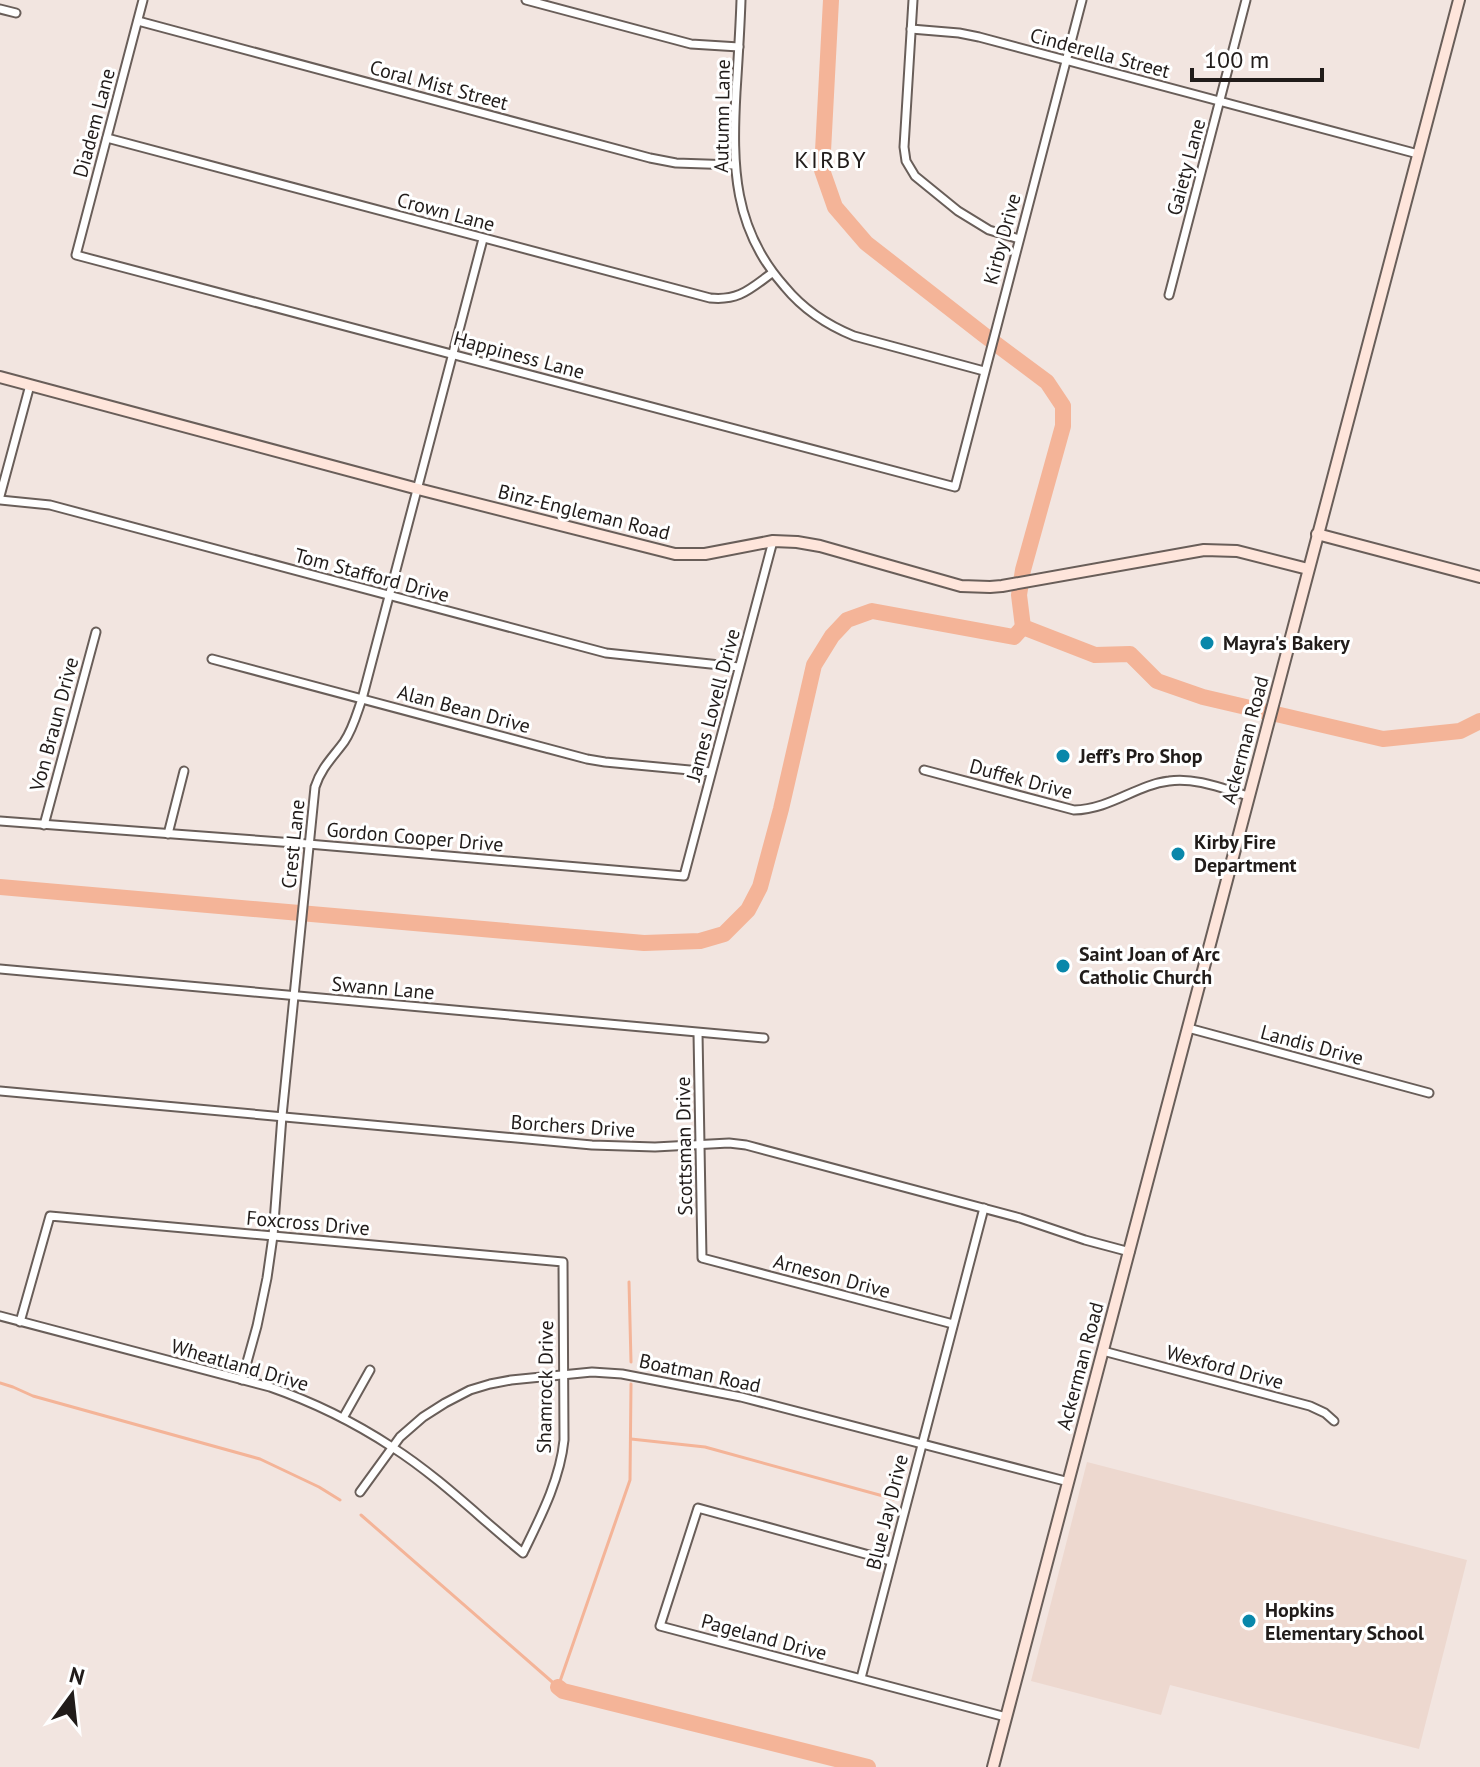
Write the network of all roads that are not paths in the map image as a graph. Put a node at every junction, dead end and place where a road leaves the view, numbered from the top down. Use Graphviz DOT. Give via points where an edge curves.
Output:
graph roads {
  1 [pos="143,0"];
  2 [pos="526,0"];
  3 [pos="741,0"];
  4 [pos="913,0"];
  5 [pos="1082,0"];
  6 [pos="1246,0"];
  7 [pos="1459,0"];
  8 [pos="0,9"];
  9 [pos="16,13"];
  10 [pos="138,21"];
  11 [pos="911,29"];
  12 [pos="739,47"];
  13 [pos="1066,60"];
  14 [pos="1220,100"];
  15 [pos="107,138"];
  16 [pos="1418,154"];
  17 [pos="735,165"];
  18 [pos="483,239"];
  19 [pos="1019,239"];
  20 [pos="76,255"];
  21 [pos="772,273"];
  22 [pos="1169,295"];
  23 [pos="453,354"];
  24 [pos="985,367"];
  25 [pos="0,377"];
  26 [pos="30,385"];
  27 [pos="955,487"];
  28 [pos="418,489"];
  29 [pos="0,498"];
  30 [pos="1317,534"];
  31 [pos="773,541"];
  32 [pos="1308,569"];
  33 [pos="1480,577"];
  34 [pos="388,595"];
  35 [pos="96,632"];
  36 [pos="212,659"];
  37 [pos="739,667"];
  38 [pos="362,699"];
  39 [pos="924,770"];
  40 [pos="184,771"];
  41 [pos="711,772"];
  42 [pos="1248,796"];
  43 [pos="0,821"];
  44 [pos="44,825"];
  45 [pos="168,834"];
  46 [pos="308,844"];
  47 [pos="684,876"];
  48 [pos="0,969"];
  49 [pos="294,996"];
  50 [pos="1188,1028"];
  51 [pos="698,1033"];
  52 [pos="764,1038"];
  53 [pos="0,1091"];
  54 [pos="1429,1093"];
  55 [pos="282,1116"];
  56 [pos="700,1146"];
  57 [pos="984,1208"];
  58 [pos="273,1236"];
  59 [pos="1130,1252"];
  60 [pos="702,1258"];
  61 [pos="563,1262"];
  62 [pos="0,1316"];
  63 [pos="20,1322"];
  64 [pos="953,1324"];
  65 [pos="1103,1351"];
  66 [pos="370,1370"];
  67 [pos="563,1374"];
  68 [pos="242,1380"];
  69 [pos="343,1418"];
  70 [pos="1334,1421"];
  71 [pos="921,1443"];
  72 [pos="393,1447"];
  73 [pos="1069,1482"];
  74 [pos="360,1492"];
  75 [pos="523,1553"];
  76 [pos="891,1561"];
  77 [pos="861,1678"];
  78 [pos="1006,1717"];
  79 [pos="993,1767"];
  1 -- 10 [label="street, Diadem Lane"];
  2 -- 12 [label="street" via="691,44"];
  3 -- 12 [label="street, Autumn Lane"];
  4 -- 11 [label="street"];
  5 -- 13 [label="street, Kirby Drive"];
  6 -- 14 [label="street, Gaiety Lane"];
  7 -- 16 [label="street, Ackerman Road"];
  8 -- 9 [label="street"];
  10 -- 15 [label="street, Diadem Lane"];
  10 -- 17 [label="street, Coral Mist Street" via="650,158"];
  11 -- 13 [label="street, Cinderella Street" via="959,33"];
  11 -- 19 [label="street" via="906,161 915,176 958,211 989,230"];
  12 -- 17 [label="street, Autumn Lane"];
  13 -- 14 [label="street, Cinderella Street"];
  13 -- 19 [label="street, Kirby Drive"];
  14 -- 16 [label="street, Cinderella Street"];
  14 -- 22 [label="street, Gaiety Lane"];
  15 -- 18 [label="street, Crown Lane"];
  15 -- 20 [label="street, Diadem Lane"];
  16 -- 30 [label="street, Ackerman Road"];
  17 -- 21 [label="street, Autumn Lane" via="748,230"];
  18 -- 21 [label="street, Crown Lane" via="724,300 738,297"];
  18 -- 23 [label="street, Crest Lane"];
  19 -- 24 [label="street, Kirby Drive"];
  20 -- 23 [label="street, Happiness Lane"];
  21 -- 24 [label="street, Autumn Lane" via="808,310 838,329"];
  23 -- 27 [label="street, Happiness Lane"];
  23 -- 28 [label="street, Crest Lane"];
  24 -- 27 [label="street, Kirby Drive"];
  25 -- 26 [label="street, Binz-Engleman Road"];
  26 -- 28 [label="street, Binz-Engleman Road"];
  26 -- 29 [label="street"];
  28 -- 31 [label="street, Binz-Engleman Road" via="675,554"];
  28 -- 34 [label="street, Crest Lane"];
  29 -- 34 [label="street, Tom Stafford Drive" via="50,505"];
  30 -- 32 [label="street, Ackerman Road"];
  30 -- 33 [label="street"];
  31 -- 32 [label="street, Binz-Engleman Road" via="820,546 975,587 1044,580 1204,550 1237,551"];
  31 -- 37 [label="street, James Lovell Drive"];
  32 -- 42 [label="street, Ackerman Road"];
  34 -- 37 [label="street, Tom Stafford Drive" via="606,653"];
  34 -- 38 [label="street, Crest Lane"];
  35 -- 44 [label="street, Von Braun Drive"];
  36 -- 38 [label="street, Alan Bean Drive"];
  37 -- 41 [label="street, James Lovell Drive"];
  38 -- 41 [label="street, Alan Bean Drive" via="587,759"];
  38 -- 46 [label="street, Crest Lane" via="345,741 318,779"];
  39 -- 42 [label="street, Duffek Drive" via="1074,810 1089,810 1168,781 1197,782"];
  40 -- 45 [label="street"];
  41 -- 47 [label="street, James Lovell Drive"];
  42 -- 50 [label="street, Ackerman Road"];
  43 -- 44 [label="street, Gordon Cooper Drive"];
  44 -- 45 [label="street, Gordon Cooper Drive"];
  45 -- 46 [label="street, Gordon Cooper Drive"];
  46 -- 47 [label="street, Gordon Cooper Drive"];
  46 -- 49 [label="street, Crest Lane"];
  48 -- 49 [label="street, Swann Lane"];
  49 -- 51 [label="street, Swann Lane"];
  49 -- 55 [label="street, Crest Lane"];
  50 -- 54 [label="street, Landis Drive"];
  50 -- 59 [label="street, Ackerman Road"];
  51 -- 52 [label="street, Swann Lane"];
  51 -- 56 [label="street, Scottsman Drive"];
  53 -- 55 [label="street, Borchers Drive"];
  55 -- 56 [label="street, Borchers Drive" via="592,1145"];
  55 -- 58 [label="street, Crest Lane"];
  56 -- 57 [label="street, Borchers Drive" via="746,1145"];
  56 -- 60 [label="street, Scottsman Drive"];
  57 -- 59 [label="street, Borchers Drive"];
  57 -- 64 [label="street, Blue Jay Drive"];
  58 -- 61 [label="street, Foxcross Drive"];
  58 -- 63 [label="street, Foxcross Drive" via="50,1216"];
  58 -- 68 [label="street, Crest Lane"];
  59 -- 65 [label="street, Ackerman Road"];
  60 -- 64 [label="street, Arneson Drive"];
  61 -- 67 [label="street, Shamrock Drive"];
  62 -- 63 [label="street, Wheatland Drive"];
  63 -- 68 [label="street, Wheatland Drive"];
  64 -- 71 [label="street, Blue Jay Drive"];
  65 -- 70 [label="street, Wexford Drive" via="1310,1406"];
  65 -- 73 [label="street, Ackerman Road"];
  66 -- 69 [label="street"];
  67 -- 71 [label="street, Boatman Road" via="607,1372 698,1387"];
  67 -- 72 [label="street, Boatman Road" via="470,1390 423,1417"];
  67 -- 75 [label="street, Shamrock Drive" via="563,1452"];
  68 -- 69 [label="street, Wheatland Drive" via="305,1399"];
  69 -- 72 [label="street, Wheatland Drive"];
  71 -- 73 [label="street, Boatman Road"];
  71 -- 76 [label="street, Blue Jay Drive"];
  72 -- 74 [label="street, Boatman Road"];
  72 -- 75 [label="street, Wheatland Drive"];
  73 -- 78 [label="street, Ackerman Road"];
  76 -- 77 [label="street, Blue Jay Drive"];
  76 -- 77 [label="street, Pageland Drive" via="698,1508 660,1626"];
  77 -- 78 [label="street"];
  78 -- 79 [label="street, Ackerman Road"];
}
